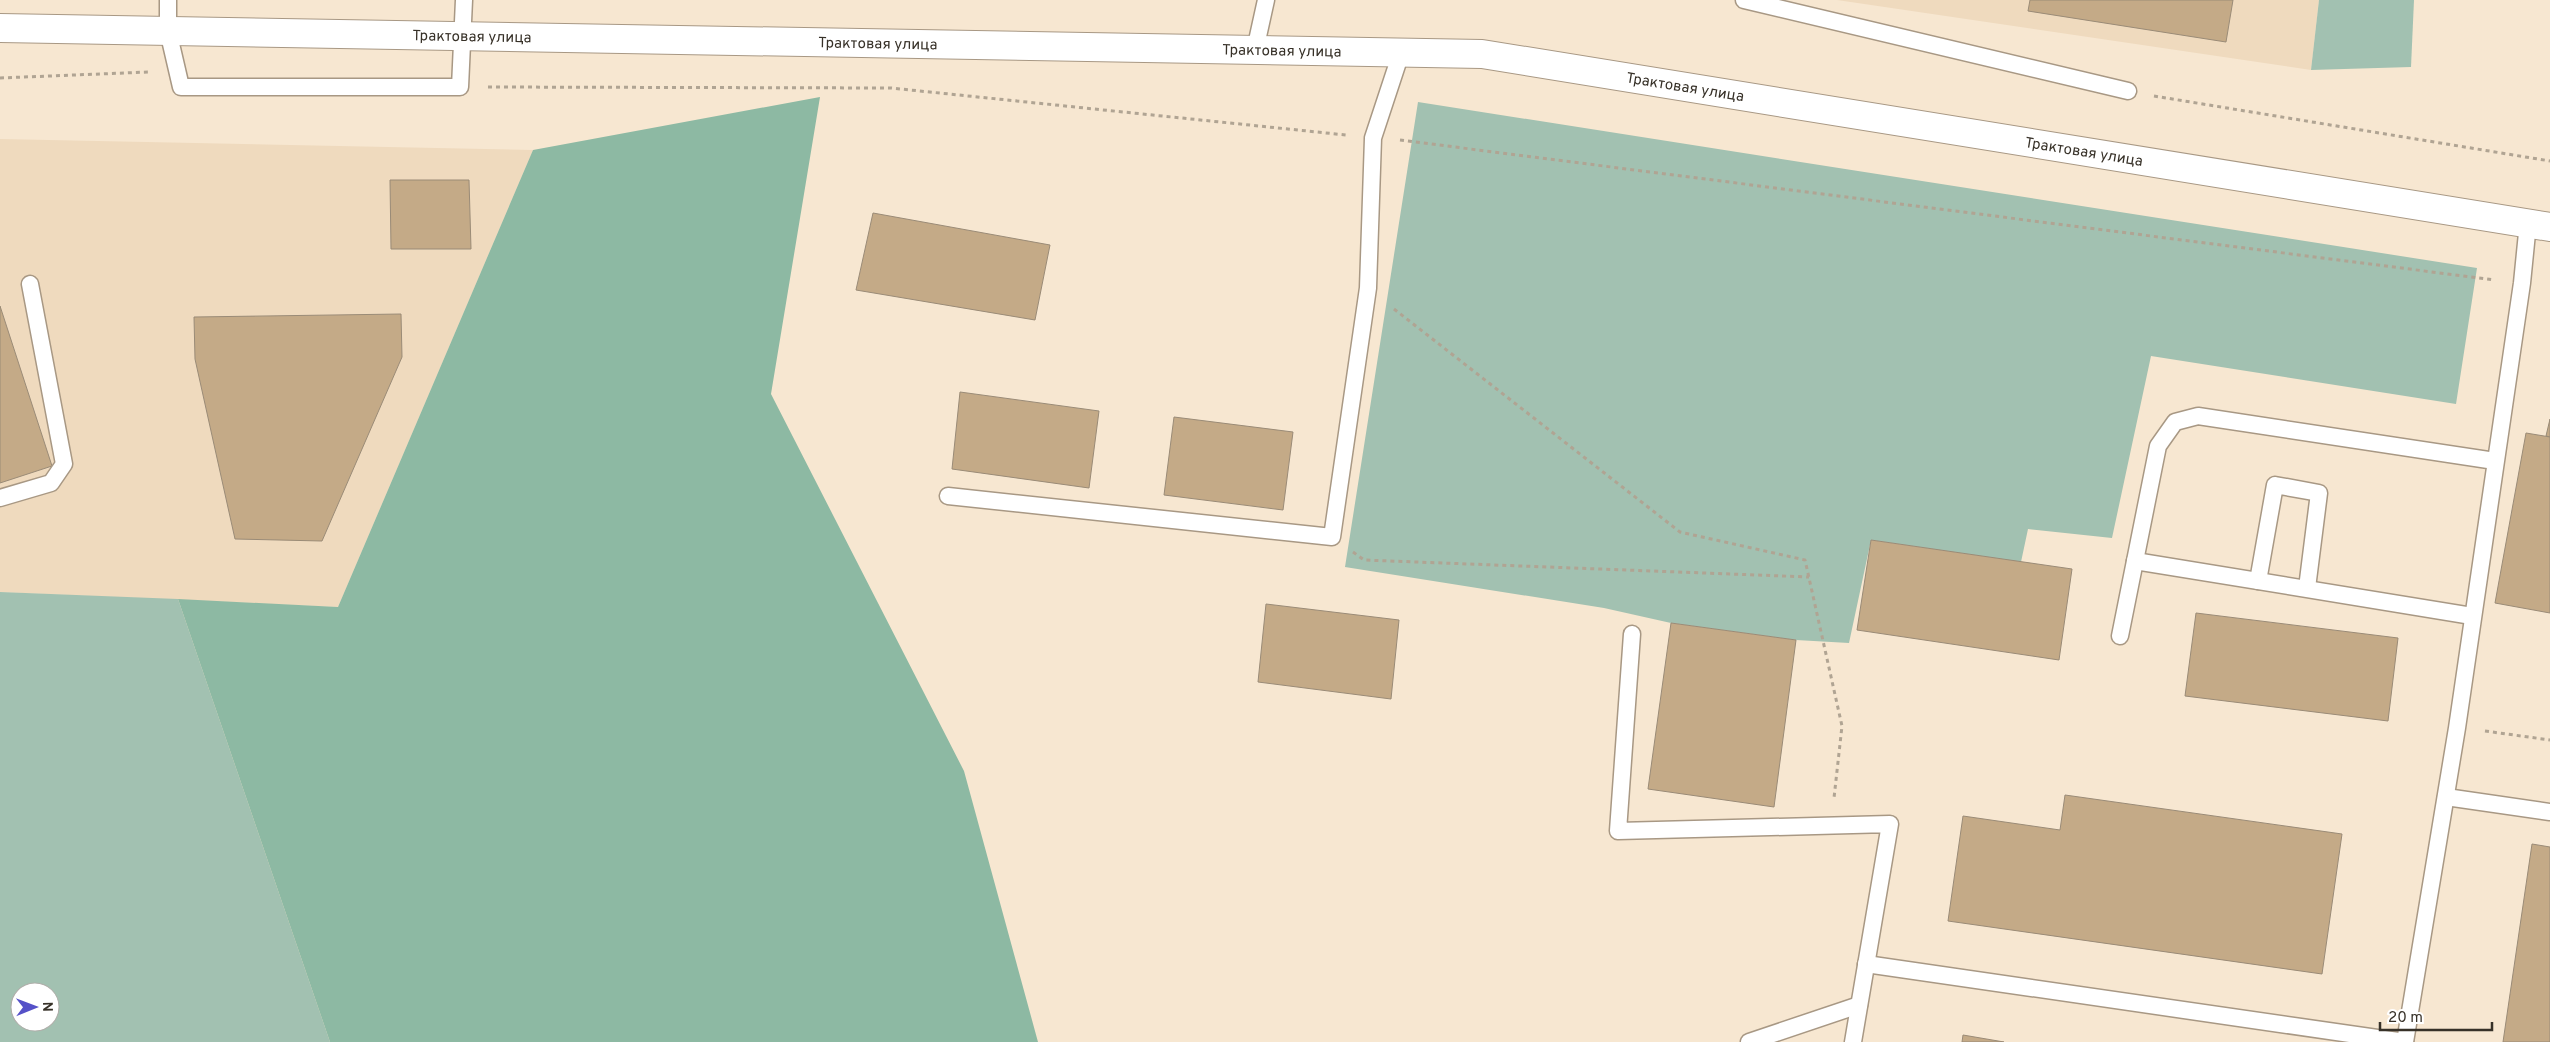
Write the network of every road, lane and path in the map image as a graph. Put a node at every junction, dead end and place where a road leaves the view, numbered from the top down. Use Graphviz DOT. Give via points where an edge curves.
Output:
graph roads {
  1 [pos="168,0"];
  2 [pos="464,0"];
  3 [pos="1266,0"];
  4 [pos="1744,0"];
  5 [pos="0,28"];
  6 [pos="168,31"];
  7 [pos="463,36"];
  8 [pos="1255,50"];
  9 [pos="1401,53"];
  10 [pos="177,70"];
  11 [pos="0,78"];
  12 [pos="460,86"];
  13 [pos="2128,91"];
  14 [pos="1373,138"];
  15 [pos="2550,161"];
  16 [pos="2539,225"];
  17 [pos="30,284"];
  18 [pos="2522,284"];
  19 [pos="1368,288"];
  20 [pos="2495,461"];
  21 [pos="948,496"];
  22 [pos="0,498"];
  23 [pos="1332,537"];
  24 [pos="2135,561"];
  25 [pos="1809,577"];
  26 [pos="2258,581"];
  27 [pos="2307,588"];
  28 [pos="2472,616"];
  29 [pos="1632,634"];
  30 [pos="2120,636"];
  31 [pos="2457,728"];
  32 [pos="2550,740"];
  33 [pos="2446,797"];
  34 [pos="2550,812"];
  35 [pos="1831,826"];
  36 [pos="1866,964"];
  37 [pos="1859,1005"];
  38 [pos="1749,1042"];
  39 [pos="1853,1042"];
  40 [pos="2405,1042"];
  1 -- 6 [label="lane"];
  2 -- 7 [label="lane"];
  3 -- 8 [label="lane"];
  4 -- 13 [label="lane"];
  5 -- 6 [label="street, Трактовая улица"];
  6 -- 7 [label="street, Трактовая улица"];
  6 -- 10 [label="lane"];
  7 -- 8 [label="street, Трактовая улица"];
  7 -- 12 [label="lane"];
  8 -- 9 [label="street, Трактовая улица"];
  9 -- 14 [label="lane"];
  9 -- 16 [label="street, Трактовая улица" via="1482,54"];
  10 -- 11 [label="path"];
  10 -- 12 [label="lane" via="181,87"];
  12 -- 14 [label="path" via="891,88"];
  13 -- 15 [label="path"];
  14 -- 18 [label="path" via="1464,147"];
  14 -- 19 [label="lane"];
  16 -- 18 [label="lane"];
  17 -- 22 [label="lane" via="64,464 51,483"];
  18 -- 20 [label="lane"];
  19 -- 23 [label="lane"];
  19 -- 25 [label="path" via="1680,532 1805,560"];
  20 -- 24 [label="lane" via="2198,416 2175,422 2158,446"];
  20 -- 28 [label="lane"];
  21 -- 23 [label="lane"];
  23 -- 25 [label="path" via="1364,560"];
  24 -- 26 [label="lane"];
  24 -- 30 [label="lane"];
  25 -- 35 [label="path" via="1842,726"];
  26 -- 27 [label="lane"];
  26 -- 27 [label="lane" via="2276,485 2319,492"];
  27 -- 28 [label="lane"];
  28 -- 31 [label="lane"];
  29 -- 35 [label="lane" via="1618,831"];
  31 -- 32 [label="path"];
  31 -- 33 [label="lane"];
  33 -- 34 [label="lane"];
  33 -- 40 [label="lane"];
  35 -- 36 [label="lane" via="1890,824"];
  36 -- 37 [label="lane"];
  36 -- 40 [label="lane"];
  37 -- 38 [label="lane"];
  37 -- 39 [label="lane"];
}
